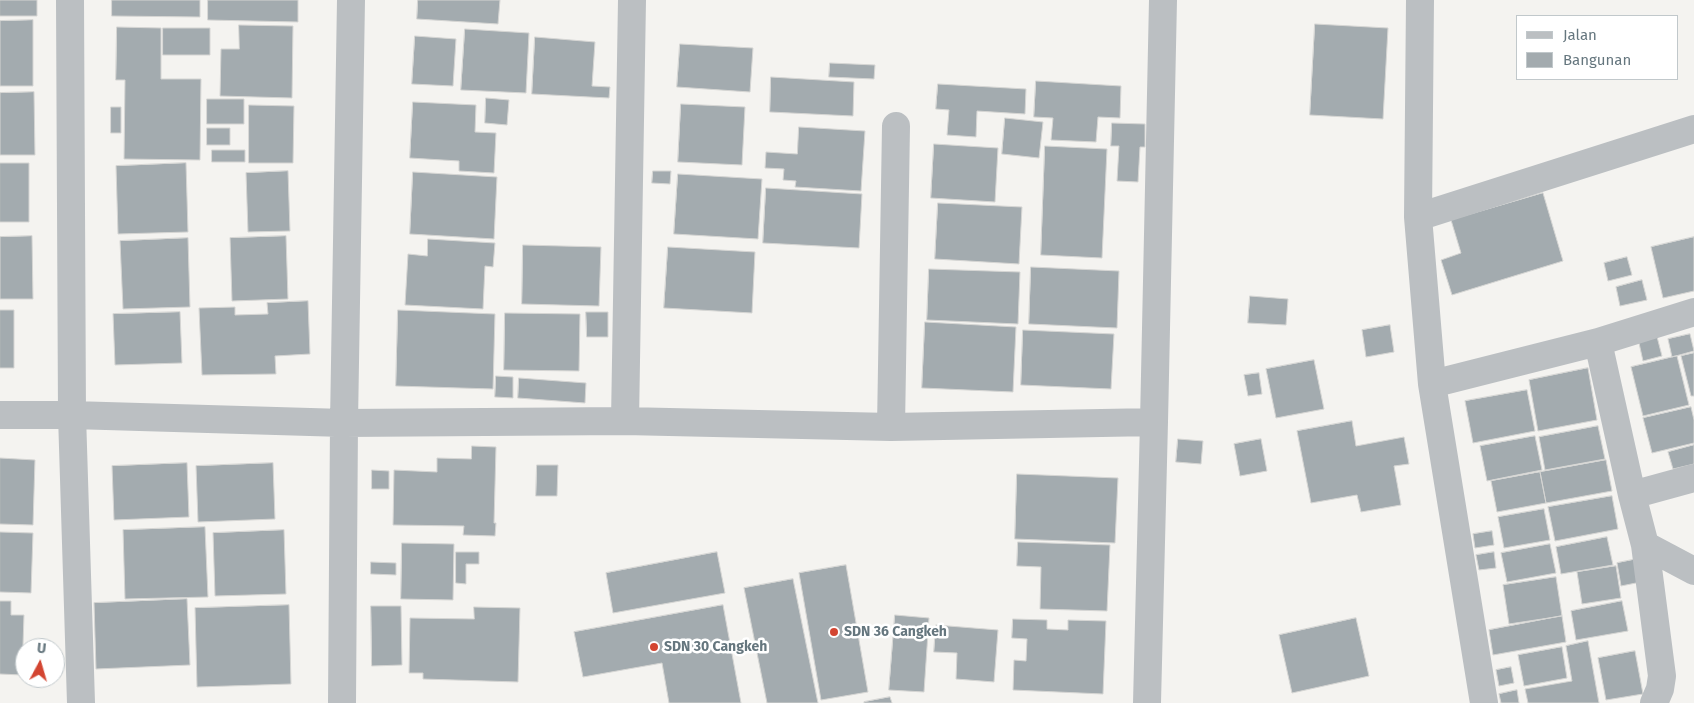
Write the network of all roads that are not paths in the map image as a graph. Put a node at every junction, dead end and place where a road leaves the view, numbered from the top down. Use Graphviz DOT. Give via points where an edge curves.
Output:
graph roads {
  1 [pos="70,0"];
  2 [pos="351,0"];
  3 [pos="632,0"];
  4 [pos="1163,0"];
  5 [pos="1420,0"];
  6 [pos="896,126"];
  7 [pos="1694,129"];
  8 [pos="1418,217"];
  9 [pos="1694,312"];
  10 [pos="1598,342"];
  11 [pos="1432,384"];
  12 [pos="0,415"];
  13 [pos="72,415"];
  14 [pos="625,422"];
  15 [pos="1154,422"];
  16 [pos="344,423"];
  17 [pos="891,427"];
  18 [pos="1694,478"];
  19 [pos="1632,495"];
  20 [pos="1646,545"];
  21 [pos="1694,572"];
  22 [pos="81,703"];
  23 [pos="342,703"];
  24 [pos="1147,703"];
  25 [pos="1484,703"];
  26 [pos="1654,703"];
  1 -- 13 [label="street"];
  2 -- 16 [label="street"];
  3 -- 14 [label="street"];
  4 -- 15 [label="street"];
  5 -- 8 [label="street"];
  6 -- 17 [label="street"];
  7 -- 8 [label="street"];
  8 -- 11 [label="street"];
  9 -- 10 [label="street"];
  10 -- 11 [label="street"];
  10 -- 19 [label="street"];
  11 -- 25 [label="street"];
  12 -- 13 [label="street"];
  13 -- 16 [label="street"];
  13 -- 22 [label="street"];
  14 -- 16 [label="street"];
  14 -- 17 [label="street"];
  15 -- 17 [label="street"];
  15 -- 24 [label="street"];
  16 -- 23 [label="street"];
  18 -- 19 [label="street"];
  19 -- 20 [label="street"];
  20 -- 21 [label="street"];
  20 -- 26 [label="street" via="1662,676"];
}
